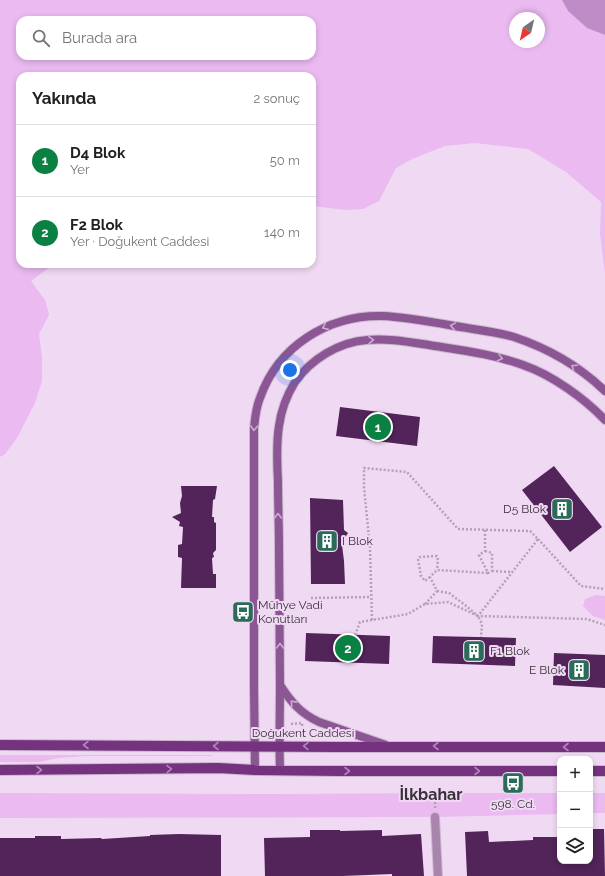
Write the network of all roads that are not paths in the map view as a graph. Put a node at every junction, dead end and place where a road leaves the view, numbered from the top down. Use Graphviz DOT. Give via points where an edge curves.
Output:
graph roads {
  1 [pos="605,391"];
  2 [pos="605,420"];
  3 [pos="280,685"];
  4 [pos="0,744"];
  5 [pos="255,746"];
  6 [pos="279,746"];
  7 [pos="391,747"];
  8 [pos="605,747"];
  9 [pos="0,770"];
  10 [pos="255,770"];
  11 [pos="280,770"];
  12 [pos="557,771"];
  13 [pos="593,771"];
  14 [pos="605,771"];
  15 [pos="435,817"];
  16 [pos="438,876"];
  1 -- 5 [label="main road, one-way" via="577,369 534,344 513,337 401,318 364,317 334,324 305,338 287,353 264,387 254,428"];
  3 -- 2 [label="main road, one-way" via="277,456 279,426 291,388 314,362 339,348 368,340 414,342 461,350 524,365 549,377 594,408"];
  3 -- 6 [label="main road"];
  7 -- 3 [label="main road, one-way" via="310,718 299,710"];
  5 -- 4 [label="main road, Doğukent Caddesi, one-way"];
  5 -- 6 [label="main road, Doğukent Caddesi"];
  5 -- 10 [label="main road"];
  7 -- 6 [label="main road, Doğukent Caddesi, one-way"];
  6 -- 11 [label="main road"];
  8 -- 7 [label="main road, Doğukent Caddesi, one-way"];
  9 -- 10 [label="main road, one-way"];
  10 -- 11 [label="main road"];
  11 -- 12 [label="main road, one-way"];
  13 -- 14 [label="main road"];
  15 -- 16 [label="street"];
}
